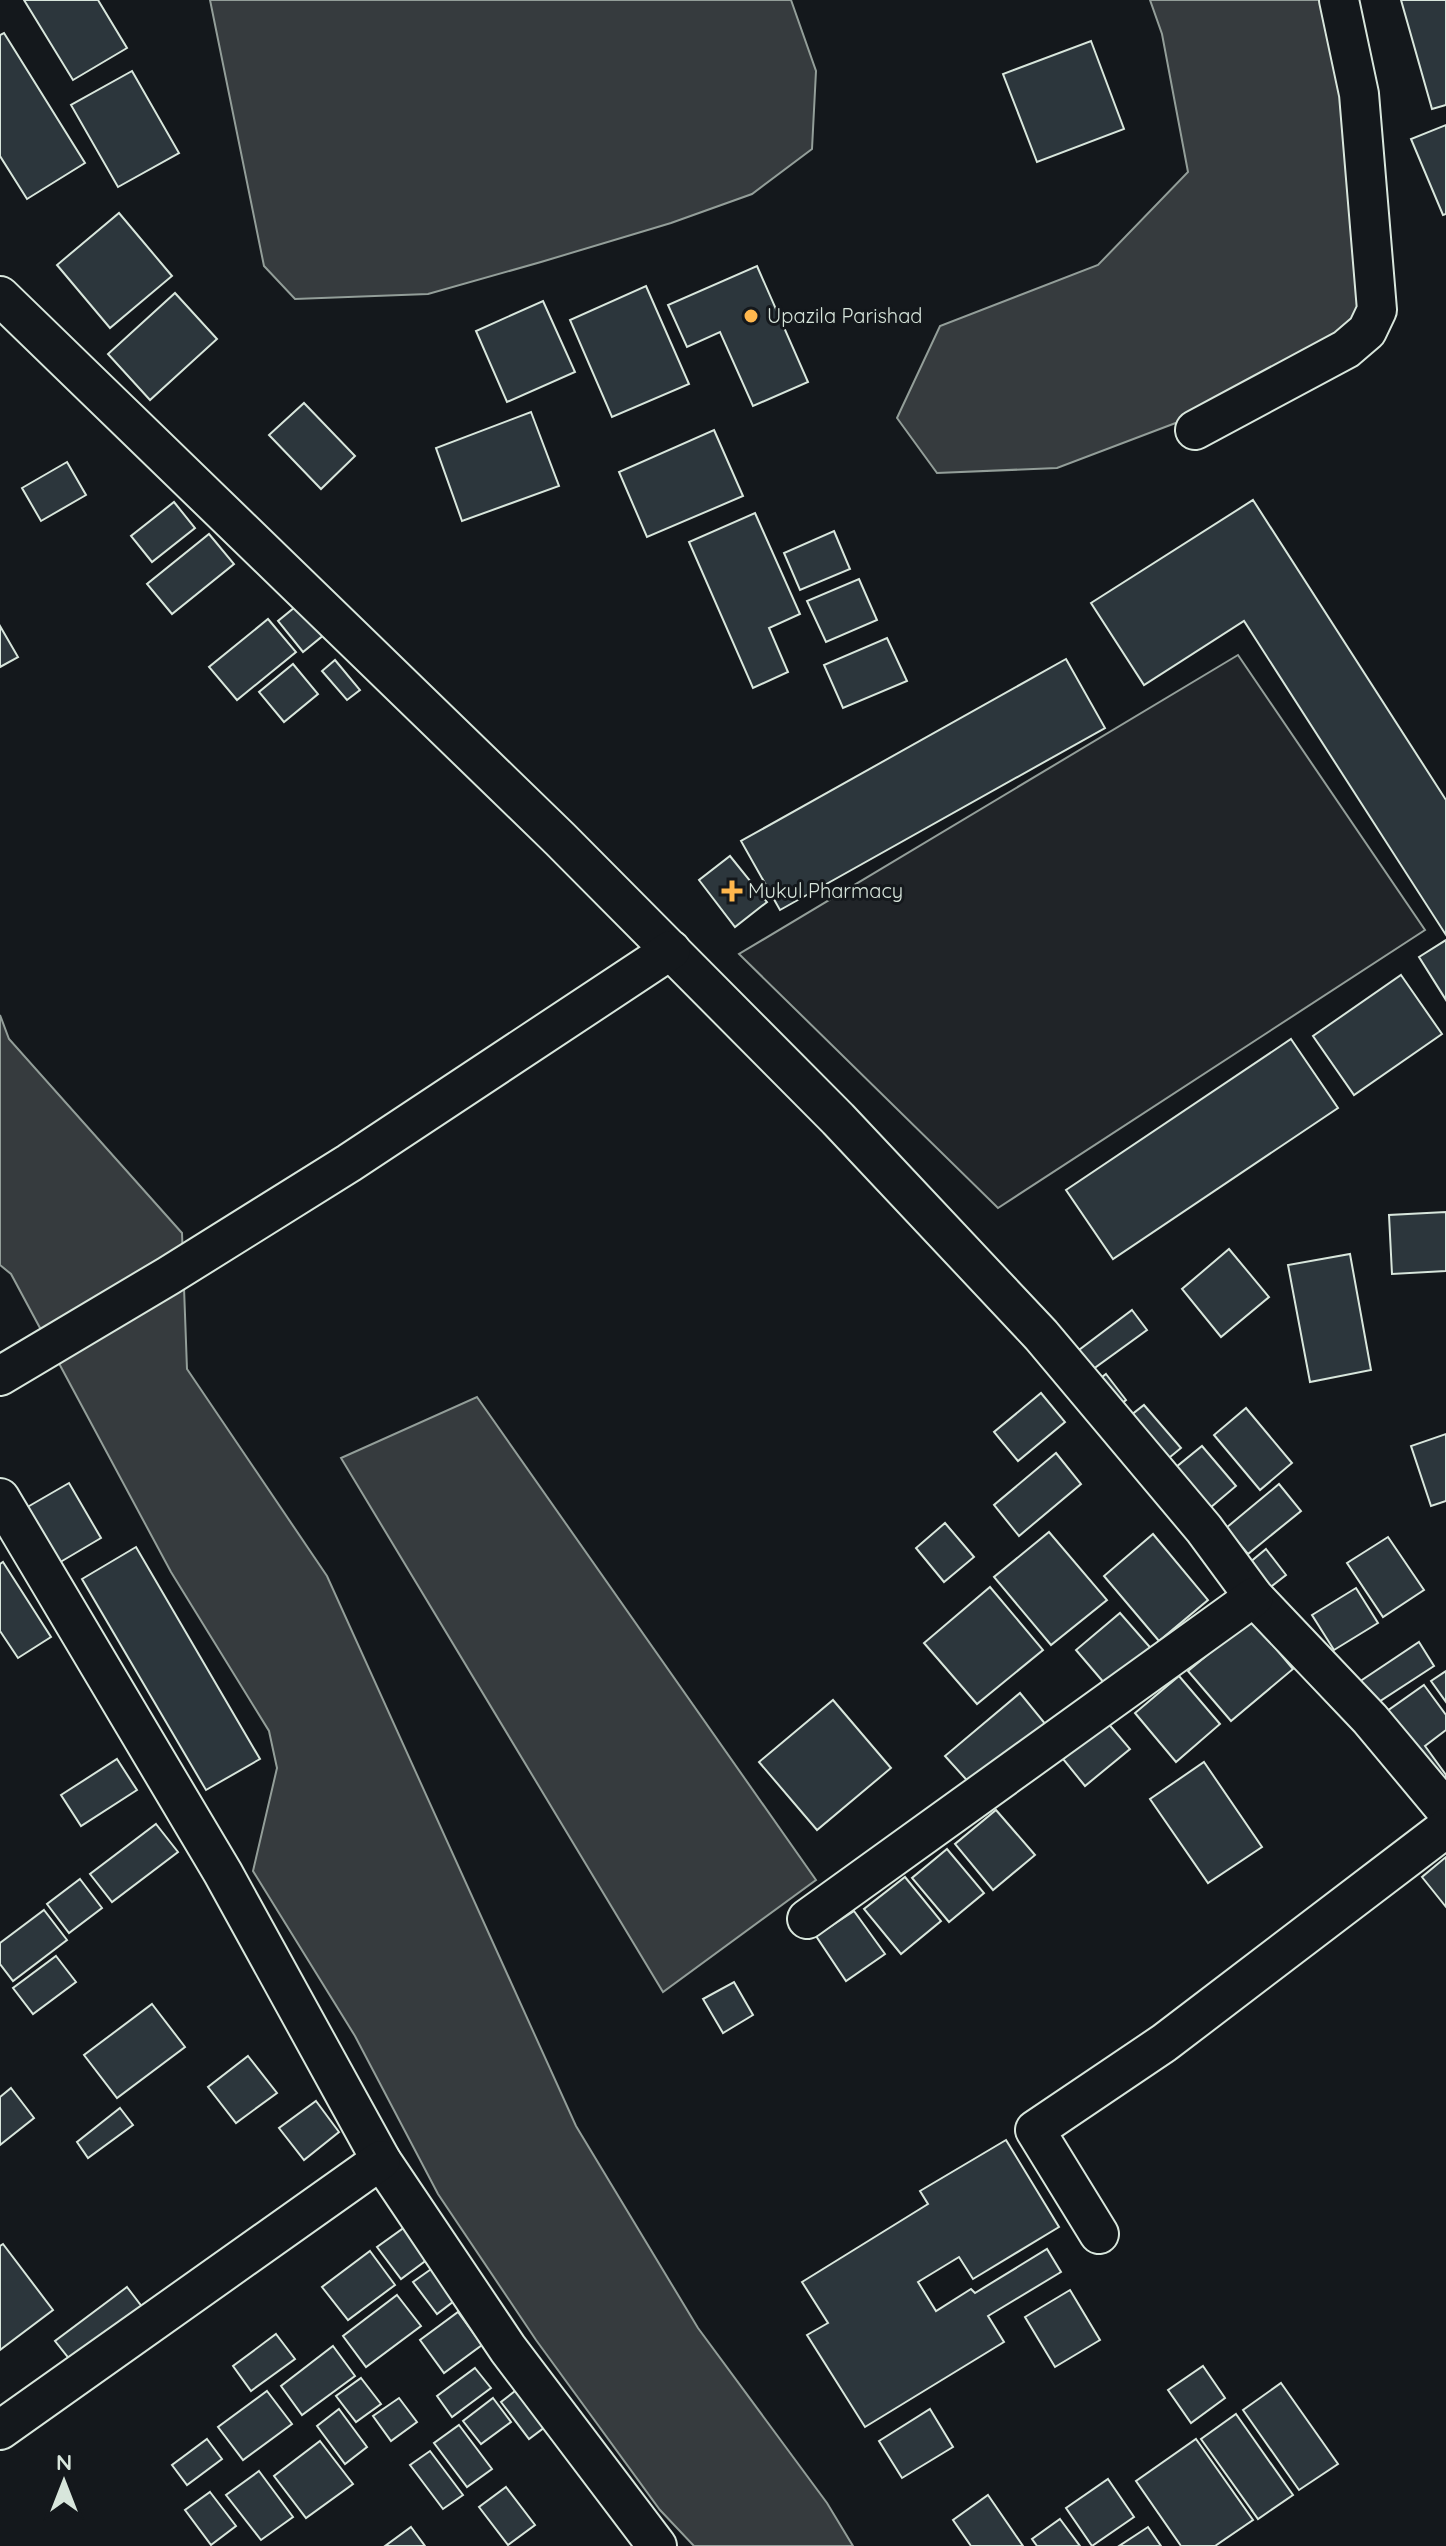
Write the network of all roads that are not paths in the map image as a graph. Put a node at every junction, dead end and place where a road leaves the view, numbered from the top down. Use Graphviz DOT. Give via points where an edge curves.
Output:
graph roads {
  1 [pos="1339,0"];
  2 [pos="0,296"];
  3 [pos="1195,430"];
  4 [pos="671,950"];
  5 [pos="0,1376"];
  6 [pos="0,1498"];
  7 [pos="1254,1597"];
  8 [pos="1446,1810"];
  9 [pos="1446,1828"];
  10 [pos="807,1919"];
  11 [pos="381,2160"];
  12 [pos="1099,2234"];
  13 [pos="0,2430"];
  14 [pos="657,2546"];
  1 -- 3 [label="street" via="1359,94 1377,310 1367,331 1346,349"];
  2 -- 4 [label="street"];
  4 -- 5 [label="street" via="349,1163"];
  4 -- 7 [label="street" via="1041,1335 1204,1529"];
  6 -- 11 [label="street" via="223,1873"];
  7 -- 8 [label="street" via="1370,1719"];
  7 -- 10 [label="street"];
  9 -- 12 [label="street" via="1164,2043 1035,2130"];
  11 -- 13 [label="street"];
  11 -- 14 [label="street" via="508,2349"];
}
